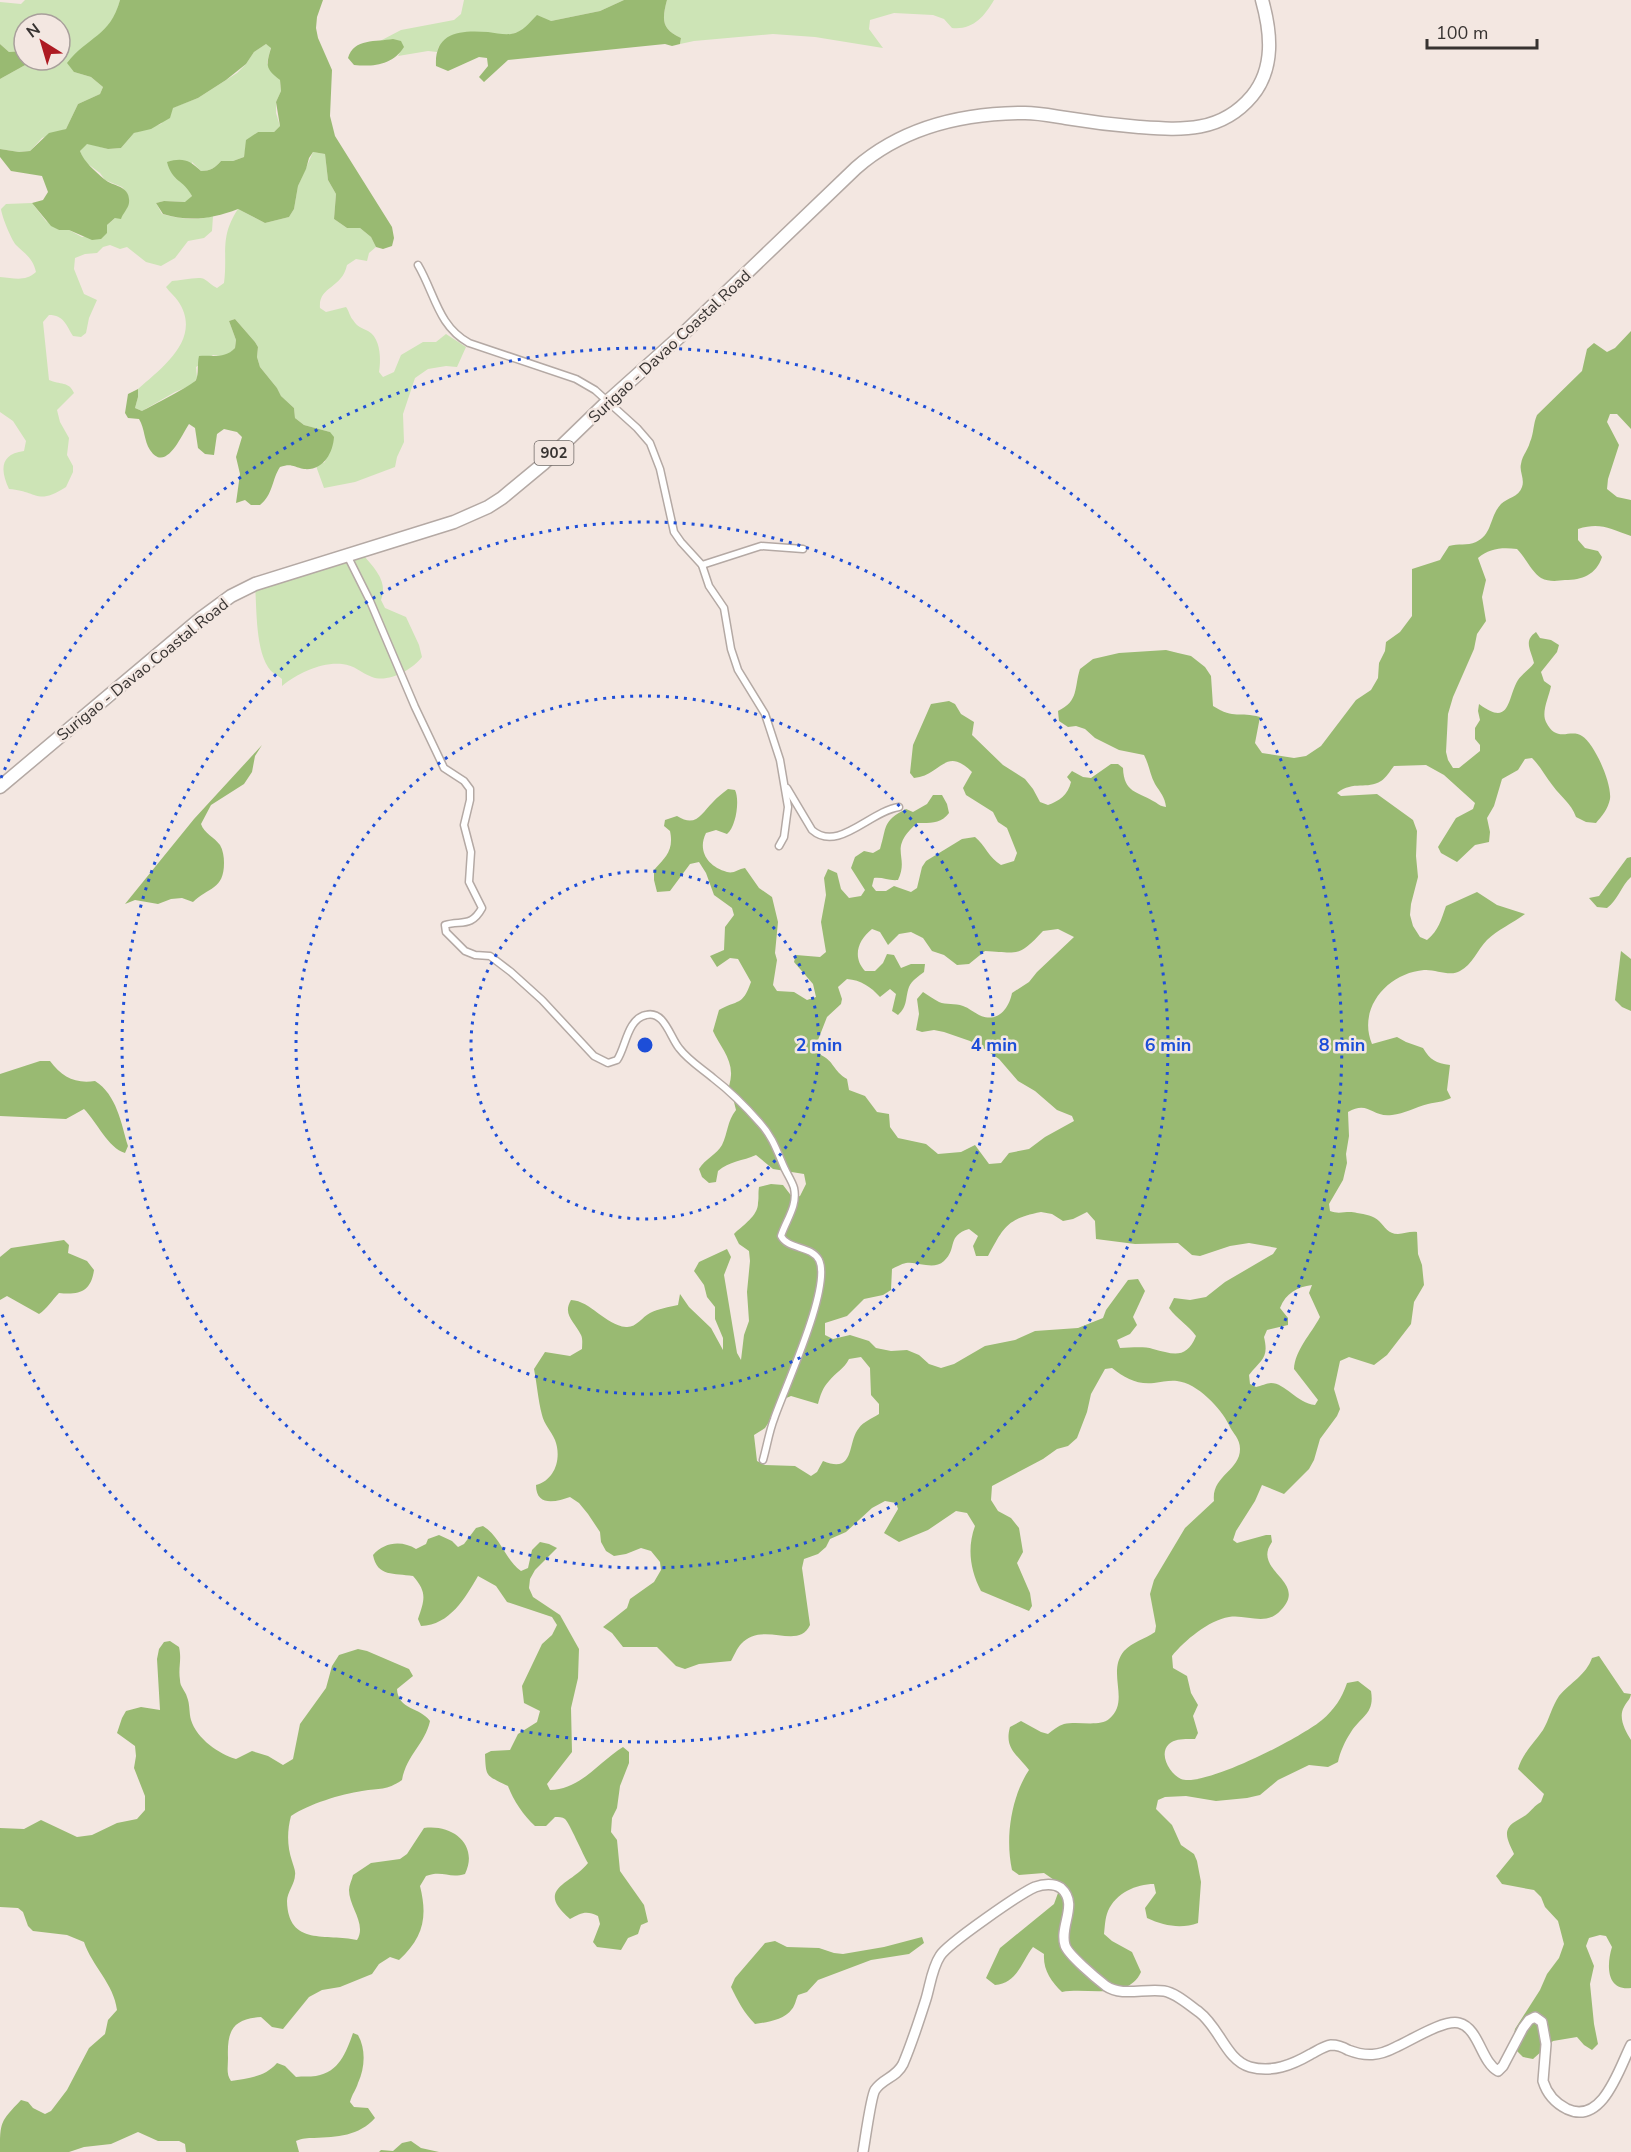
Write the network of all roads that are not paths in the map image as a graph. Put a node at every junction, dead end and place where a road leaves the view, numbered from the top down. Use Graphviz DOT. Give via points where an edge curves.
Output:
graph roads {
  1 [pos="1262,0"];
  2 [pos="418,265"];
  3 [pos="608,401"];
  4 [pos="803,549"];
  5 [pos="347,555"];
  6 [pos="702,565"];
  7 [pos="785,785"];
  8 [pos="0,787"];
  9 [pos="899,807"];
  10 [pos="779,846"];
  11 [pos="763,1460"];
  12 [pos="1631,2045"];
  13 [pos="863,2152"];
  1 -- 3 [label="highway, Surigao - Davao Coastal Road / 902" via="1270,44 1257,89 1242,106 1215,123 1189,129 1026,113 972,116 929,126 883,147"];
  2 -- 3 [label="street" via="445,322 458,337 576,379"];
  3 -- 5 [label="highway, Surigao - Davao Coastal Road / 902" via="519,486 488,507 454,522"];
  3 -- 6 [label="street" via="650,443 674,532"];
  4 -- 6 [label="street" via="761,546"];
  5 -- 8 [label="highway, Surigao - Davao Coastal Road / 902" via="255,584 217,605"];
  5 -- 11 [label="street" via="444,768 470,789 464,825 471,852 469,882 482,908 466,923 446,924 446,932 469,953 495,958 602,1062 617,1060 637,1020 647,1014 656,1016 694,1064 722,1085 760,1123 777,1149 795,1194 781,1236 818,1257 821,1276 812,1319 773,1421"];
  6 -- 7 [label="street" via="709,586 726,612 738,670 769,723"];
  7 -- 9 [label="street" via="807,824 821,836 836,837"];
  7 -- 10 [label="street" via="787,820"];
  12 -- 13 [label="street" via="1609,2093 1579,2111 1559,2105 1545,2088 1545,2036 1542,2022 1535,2017 1526,2024 1498,2071 1474,2036 1456,2022 1376,2055 1359,2054 1334,2044 1283,2067 1254,2068 1236,2059 1213,2025 1174,1995 1162,1991 1116,1991 1075,1959 1064,1943 1069,1904 1055,1885 1045,1885 1022,1895 940,1955 903,2064 872,2096"];
}
